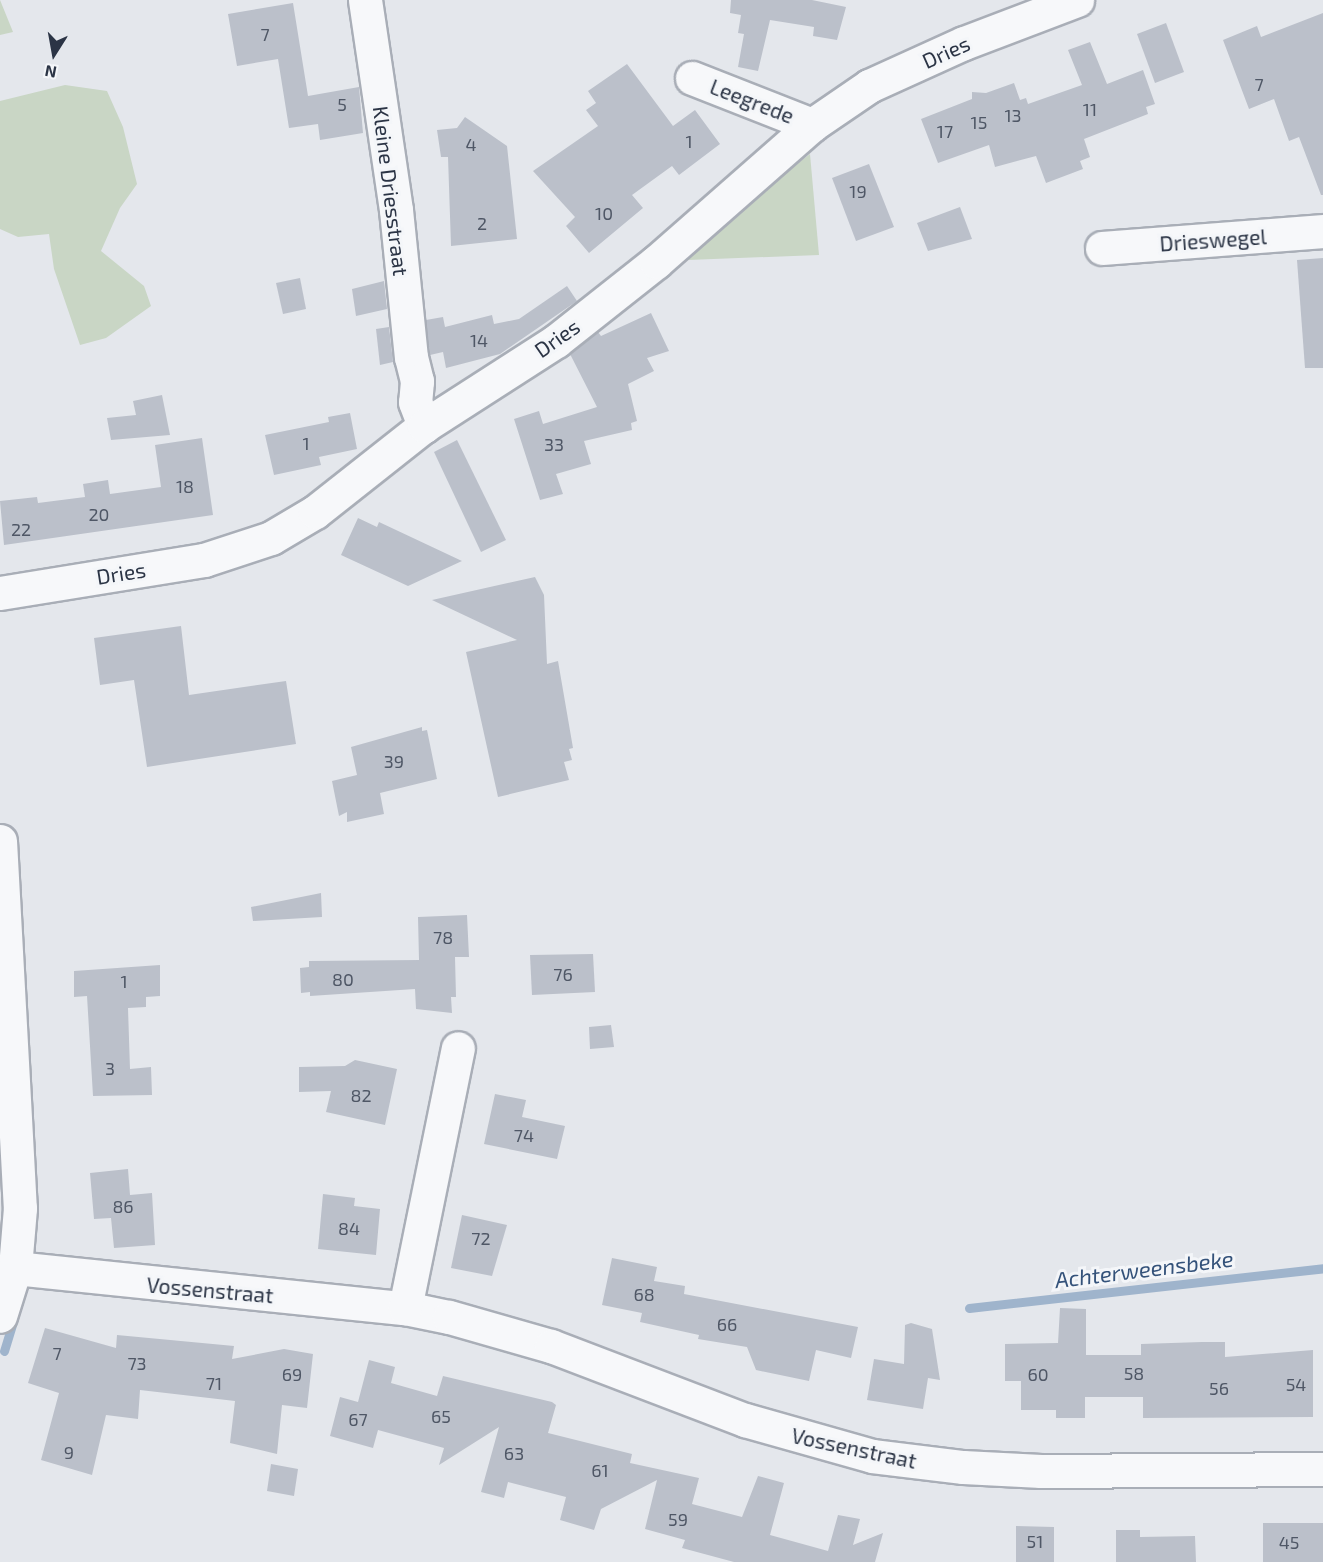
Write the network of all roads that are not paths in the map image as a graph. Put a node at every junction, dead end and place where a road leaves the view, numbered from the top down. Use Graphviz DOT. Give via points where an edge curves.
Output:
graph roads {
  1 [pos="365,0"];
  2 [pos="1077,0"];
  3 [pos="692,78"];
  4 [pos="812,125"];
  5 [pos="1323,231"];
  6 [pos="1102,248"];
  7 [pos="417,381"];
  8 [pos="458,403"];
  9 [pos="424,426"];
  10 [pos="0,593"];
  11 [pos="0,841"];
  12 [pos="458,1047"];
  13 [pos="15,1268"];
  14 [pos="405,1308"];
  15 [pos="0,1316"];
  16 [pos="1323,1469"];
  1 -- 7 [label="street, Kleine Driesstraat"];
  2 -- 4 [label="street, Dries" via="964,43 869,86"];
  3 -- 4 [label="street, Leegrede"];
  4 -- 8 [label="street, Dries" via="656,262 574,326"];
  5 -- 6 [label="street, Drieswegel"];
  7 -- 8 [label="street"];
  7 -- 9 [label="street, Kleine Driesstraat" via="415,402"];
  8 -- 9 [label="street, Dries"];
  9 -- 10 [label="street, Dries" via="315,512 271,538 204,560"];
  11 -- 13 [label="street" via="19,1195"];
  12 -- 14 [label="street"];
  13 -- 14 [label="street, Vossenstraat"];
  13 -- 15 [label="street"];
  14 -- 16 [label="street, Vossenstraat" via="551,1346 745,1420 872,1456 1041,1471"];
}
